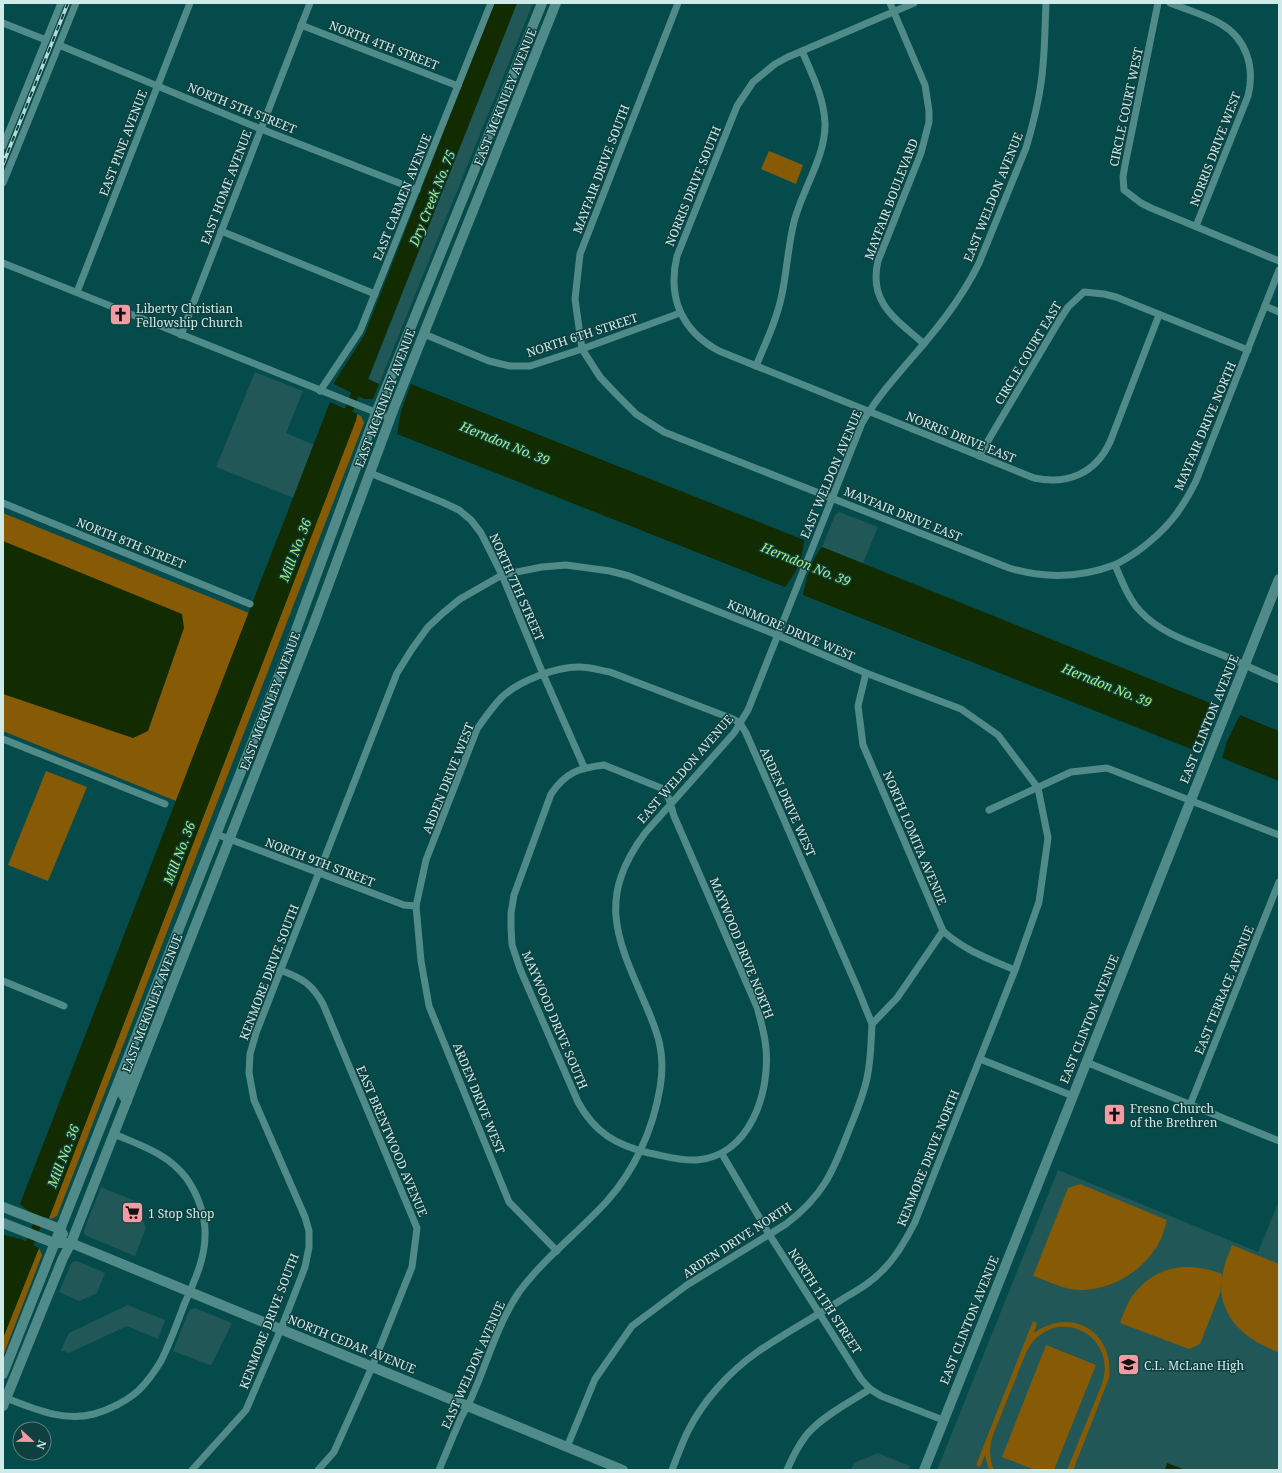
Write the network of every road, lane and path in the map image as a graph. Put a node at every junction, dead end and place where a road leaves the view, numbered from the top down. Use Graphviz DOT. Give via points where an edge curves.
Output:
graph roads {
  1 [pos="61,3"];
  2 [pos="76,3"];
  3 [pos="190,3"];
  4 [pos="310,3"];
  5 [pos="491,3"];
  6 [pos="542,3"];
  7 [pos="556,3"];
  8 [pos="678,3"];
  9 [pos="890,3"];
  10 [pos="914,3"];
  11 [pos="1046,3"];
  12 [pos="1158,3"];
  13 [pos="1170,3"];
  14 [pos="894,11"];
  15 [pos="3,23"];
  16 [pos="301,25"];
  17 [pos="46,40"];
  18 [pos="59,45"];
  19 [pos="802,51"];
  20 [pos="158,85"];
  21 [pos="458,86"];
  22 [pos="261,129"];
  23 [pos="3,146"];
  24 [pos="3,183"];
  25 [pos="417,190"];
  26 [pos="1196,226"];
  27 [pos="221,231"];
  28 [pos="445,242"];
  29 [pos="1279,261"];
  30 [pos="3,263"];
  31 [pos="1279,270"];
  32 [pos="77,292"];
  33 [pos="375,294"];
  34 [pos="1265,306"];
  35 [pos="1279,312"];
  36 [pos="680,313"];
  37 [pos="1159,315"];
  38 [pos="424,334"];
  39 [pos="181,335"];
  40 [pos="924,344"];
  41 [pos="582,349"];
  42 [pos="1248,350"];
  43 [pos="756,366"];
  44 [pos="320,390"];
  45 [pos="868,411"];
  46 [pos="376,413"];
  47 [pos="390,418"];
  48 [pos="979,456"];
  49 [pos="370,473"];
  50 [pos="832,498"];
  51 [pos="3,503"];
  52 [pos="334,528"];
  53 [pos="1115,565"];
  54 [pos="502,575"];
  55 [pos="1279,579"];
  56 [pos="324,596"];
  57 [pos="250,604"];
  58 [pos="777,636"];
  59 [pos="1245,665"];
  60 [pos="866,673"];
  61 [pos="543,674"];
  62 [pos="1279,680"];
  63 [pos="740,723"];
  64 [pos="3,739"];
  65 [pos="584,767"];
  66 [pos="1038,788"];
  67 [pos="1191,800"];
  68 [pos="672,803"];
  69 [pos="165,804"];
  70 [pos="989,810"];
  71 [pos="216,834"];
  72 [pos="1279,835"];
  73 [pos="230,839"];
  74 [pos="319,873"];
  75 [pos="1279,882"];
  76 [pos="416,906"];
  77 [pos="943,931"];
  78 [pos="280,970"];
  79 [pos="1015,970"];
  80 [pos="3,981"];
  81 [pos="64,1006"];
  82 [pos="872,1024"];
  83 [pos="137,1036"];
  84 [pos="980,1059"];
  85 [pos="1086,1062"];
  86 [pos="1072,1096"];
  87 [pos="127,1101"];
  88 [pos="1190,1105"];
  89 [pos="114,1134"];
  90 [pos="1279,1141"];
  91 [pos="641,1151"];
  92 [pos="722,1154"];
  93 [pos="3,1207"];
  94 [pos="3,1223"];
  95 [pos="60,1229"];
  96 [pos="769,1234"];
  97 [pos="54,1243"];
  98 [pos="71,1243"];
  99 [pos="557,1250"];
  100 [pos="190,1292"];
  101 [pos="820,1314"];
  102 [pos="281,1329"];
  103 [pos="372,1367"];
  104 [pos="3,1374"];
  105 [pos="870,1389"];
  106 [pos="5,1402"];
  107 [pos="468,1406"];
  108 [pos="943,1420"];
  109 [pos="567,1447"];
  110 [pos="192,1470"];
  111 [pos="318,1470"];
  112 [pos="439,1470"];
  113 [pos="623,1470"];
  114 [pos="672,1470"];
  115 [pos="786,1470"];
  116 [pos="924,1470"];
  1 -- 17 [label="street"];
  2 -- 18 [label="street"];
  3 -- 20 [label="street, EAST PINE AVENUE"];
  4 -- 16 [label="street, EAST HOME AVENUE"];
  5 -- 21 [label="street, EAST CARMEN AVENUE"];
  6 -- 28 [label="main road, EAST MCKINLEY AVENUE"];
  7 -- 38 [label="main road, EAST MCKINLEY AVENUE"];
  8 -- 41 [label="street, MAYFAIR DRIVE SOUTH" via="580,254 575,299"];
  9 -- 14 [label="street, MAYFAIR BOULEVARD"];
  10 -- 14 [label="street"];
  11 -- 40 [label="street, EAST WELDON AVENUE" via="1041,87 1026,148 970,282"];
  12 -- 26 [label="street, CIRCLE COURT WEST" via="1124,165 1124,190 1141,203"];
  13 -- 26 [label="street, NORRIS DRIVE WEST" via="1227,28 1242,44 1251,70 1248,96"];
  14 -- 19 [label="street"];
  14 -- 40 [label="street, MAYFAIR BOULEVARD" via="925,85 929,122 921,153 878,261 875,283 880,301 888,312"];
  15 -- 17 [label="street"];
  16 -- 21 [label="street, NORTH 4TH STREET"];
  16 -- 22 [label="street, EAST HOME AVENUE"];
  17 -- 23 [label="street"];
  18 -- 20 [label="street, NORTH 5TH STREET"];
  18 -- 24 [label="street"];
  19 -- 36 [label="street, NORRIS DRIVE SOUTH" via="761,74 737,106 677,256 674,287"];
  19 -- 43 [label="street" via="820,95 825,124 824,137 794,222 778,311"];
  20 -- 22 [label="street, NORTH 5TH STREET"];
  20 -- 32 [label="street, EAST PINE AVENUE"];
  21 -- 25 [label="street, EAST CARMEN AVENUE"];
  22 -- 25 [label="street, NORTH 5TH STREET"];
  22 -- 27 [label="street, EAST HOME AVENUE"];
  25 -- 33 [label="street, EAST CARMEN AVENUE"];
  26 -- 29 [label="street, CIRCLE COURT WEST"];
  27 -- 33 [label="street"];
  27 -- 39 [label="street, EAST HOME AVENUE"];
  28 -- 38 [label="main road" via="441,269 420,322"];
  28 -- 46 [label="main road, EAST MCKINLEY AVENUE"];
  30 -- 32 [label="street"];
  31 -- 34 [label="street, MAYFAIR DRIVE NORTH"];
  32 -- 39 [label="street"];
  33 -- 44 [label="street, EAST CARMEN AVENUE" via="360,332"];
  34 -- 35 [label="street"];
  34 -- 42 [label="street, MAYFAIR DRIVE NORTH"];
  36 -- 41 [label="street, NORTH 6TH STREET"];
  36 -- 43 [label="street, NORRIS DRIVE EAST" via="696,336 708,345"];
  37 -- 42 [label="street, CIRCLE COURT EAST"];
  37 -- 48 [label="street, CIRCLE COURT EAST" via="1104,294 1084,292 1068,307 1059,321"];
  37 -- 48 [label="street, NORRIS DRIVE EAST" via="1106,450 1090,468 1065,479 1046,480 1034,478"];
  38 -- 41 [label="street, NORTH 6TH STREET" via="489,361 510,366 530,366"];
  38 -- 47 [label="main road, EAST MCKINLEY AVENUE"];
  39 -- 44 [label="street"];
  40 -- 45 [label="street, EAST WELDON AVENUE"];
  41 -- 50 [label="street, MAYFAIR DRIVE EAST" via="600,377 616,394 636,414 664,432"];
  42 -- 53 [label="street, MAYFAIR DRIVE NORTH" via="1196,481 1182,505 1159,534"];
  43 -- 45 [label="street, NORRIS DRIVE EAST"];
  44 -- 46 [label="street"];
  45 -- 48 [label="street, NORRIS DRIVE EAST"];
  45 -- 50 [label="street, EAST WELDON AVENUE"];
  46 -- 47 [label="street"];
  46 -- 52 [label="main road, EAST MCKINLEY AVENUE"];
  47 -- 49 [label="main road, EAST MCKINLEY AVENUE"];
  49 -- 54 [label="street, NORTH 7TH STREET" via="459,510 481,533"];
  49 -- 56 [label="main road, EAST MCKINLEY AVENUE"];
  50 -- 53 [label="street, MAYFAIR DRIVE EAST" via="1024,573 1059,576"];
  50 -- 58 [label="street, EAST WELDON AVENUE"];
  51 -- 57 [label="street, NORTH 8TH STREET"];
  52 -- 56 [label="main road" via="338,532 338,538 326,571"];
  52 -- 71 [label="main road, EAST MCKINLEY AVENUE"];
  53 -- 59 [label="street" via="1139,610 1157,626"];
  54 -- 58 [label="street, KENMORE DRIVE WEST" via="566,565 610,571 629,576"];
  54 -- 61 [label="street, NORTH 7TH STREET"];
  54 -- 74 [label="street, KENMORE DRIVE SOUTH" via="443,612 428,627 397,673"];
  55 -- 59 [label="main road, EAST CLINTON AVENUE"];
  56 -- 73 [label="main road, EAST MCKINLEY AVENUE"];
  58 -- 60 [label="street, KENMORE DRIVE WEST"];
  58 -- 63 [label="street, EAST WELDON AVENUE" via="748,710"];
  59 -- 62 [label="street"];
  59 -- 67 [label="main road, EAST CLINTON AVENUE"];
  60 -- 66 [label="street, KENMORE DRIVE WEST" via="961,709 998,735"];
  60 -- 77 [label="street, NORTH LOMITA AVENUE" via="858,706 863,745"];
  61 -- 63 [label="street, ARDEN DRIVE WEST" via="578,667 594,668"];
  61 -- 65 [label="street, NORTH 7TH STREET"];
  61 -- 76 [label="street, ARDEN DRIVE WEST" via="502,697 477,729 426,860"];
  63 -- 68 [label="street, EAST WELDON AVENUE"];
  63 -- 82 [label="street, ARDEN DRIVE WEST"];
  64 -- 69 [label="street"];
  65 -- 68 [label="street, MAYWOOD DRIVE SOUTH" via="604,764 661,788 668,794"];
  65 -- 91 [label="street, MAYWOOD DRIVE SOUTH" via="565,777 552,794 514,895 511,913 512,945 523,976 584,1114 610,1138"];
  66 -- 67 [label="street" via="1071,772 1107,768"];
  66 -- 70 [label="street"];
  66 -- 79 [label="street, KENMORE DRIVE NORTH" via="1048,838 1040,902"];
  67 -- 72 [label="street"];
  67 -- 85 [label="main road, EAST CLINTON AVENUE"];
  68 -- 91 [label="street, EAST WELDON AVENUE" via="633,849 618,890 616,908 616,922 625,958 653,1022 662,1052 660,1089"];
  68 -- 92 [label="street, MAYWOOD DRIVE NORTH" via="674,816 757,1007 763,1027 766,1072 762,1095 746,1132"];
  71 -- 73 [label="street, NORTH 9TH STREET"];
  71 -- 83 [label="main road, EAST MCKINLEY AVENUE"];
  73 -- 74 [label="street, NORTH 9TH STREET"];
  73 -- 87 [label="main road, EAST MCKINLEY AVENUE"];
  74 -- 76 [label="street, NORTH 9TH STREET" via="404,906"];
  74 -- 78 [label="street, KENMORE DRIVE SOUTH"];
  75 -- 88 [label="street, EAST TERRACE AVENUE"];
  76 -- 99 [label="street, ARDEN DRIVE WEST" via="421,961 429,1006 506,1195 509,1202"];
  77 -- 79 [label="street, NORTH LOMITA AVENUE" via="965,948"];
  77 -- 82 [label="street" via="897,998"];
  78 -- 102 [label="street, KENMORE DRIVE SOUTH" via="256,1033 250,1054 249,1073 254,1100 309,1231 305,1267"];
  78 -- 103 [label="street, EAST BRENTWOOD AVENUE" via="309,984 324,1004 417,1228 412,1267"];
  79 -- 84 [label="street, KENMORE DRIVE NORTH"];
  80 -- 81 [label="street"];
  82 -- 96 [label="street, ARDEN DRIVE NORTH" via="867,1079 861,1102 838,1160 814,1200 801,1213"];
  83 -- 87 [label="main road" via="133,1065 123,1095"];
  83 -- 95 [label="main road, EAST MCKINLEY AVENUE"];
  84 -- 86 [label="street"];
  84 -- 101 [label="street, KENMORE DRIVE NORTH" via="906,1239 883,1270"];
  85 -- 86 [label="main road, EAST CLINTON AVENUE"];
  85 -- 88 [label="street"];
  86 -- 108 [label="main road, EAST CLINTON AVENUE"];
  87 -- 89 [label="main road, EAST MCKINLEY AVENUE"];
  88 -- 90 [label="street"];
  89 -- 98 [label="main road, EAST MCKINLEY AVENUE"];
  89 -- 100 [label="street" via="164,1156 181,1171 193,1189 202,1212 205,1237 201,1263"];
  91 -- 92 [label="street, MAYWOOD DRIVE NORTH" via="685,1161"];
  91 -- 99 [label="street, EAST WELDON AVENUE" via="621,1184 607,1201"];
  92 -- 96 [label="street, NORTH 11TH STREET"];
  93 -- 95 [label="main road"];
  94 -- 97 [label="main road, NORTH CEDAR AVENUE"];
  95 -- 97 [label="main road, EAST MCKINLEY AVENUE"];
  95 -- 98 [label="main road, NORTH CEDAR AVENUE"];
  96 -- 101 [label="street, NORTH 11TH STREET"];
  96 -- 109 [label="street, ARDEN DRIVE NORTH" via="687,1285 632,1326 595,1379"];
  97 -- 98 [label="main road, NORTH CEDAR AVENUE"];
  97 -- 104 [label="main road, EAST MCKINLEY AVENUE"];
  98 -- 100 [label="main road, NORTH CEDAR AVENUE"];
  98 -- 106 [label="main road, EAST MCKINLEY AVENUE"];
  99 -- 107 [label="street, EAST WELDON AVENUE" via="531,1277 508,1311"];
  100 -- 102 [label="main road, NORTH CEDAR AVENUE"];
  100 -- 106 [label="street" via="160,1362 131,1396 110,1408 79,1417 62,1417"];
  101 -- 105 [label="street, NORTH 11TH STREET"];
  101 -- 114 [label="street, KENMORE DRIVE NORTH" via="756,1353 716,1390 689,1430"];
  102 -- 103 [label="main road, NORTH CEDAR AVENUE"];
  102 -- 110 [label="street, KENMORE DRIVE SOUTH" via="246,1410"];
  103 -- 107 [label="main road, NORTH CEDAR AVENUE"];
  103 -- 111 [label="street, EAST BRENTWOOD AVENUE" via="334,1452"];
  105 -- 108 [label="street, NORTH 11TH STREET" via="881,1396"];
  105 -- 115 [label="street" via="822,1420 810,1431"];
  107 -- 109 [label="main road, NORTH CEDAR AVENUE"];
  107 -- 112 [label="street, EAST WELDON AVENUE"];
  108 -- 116 [label="main road, EAST CLINTON AVENUE"];
  109 -- 113 [label="main road, NORTH CEDAR AVENUE"];
}
